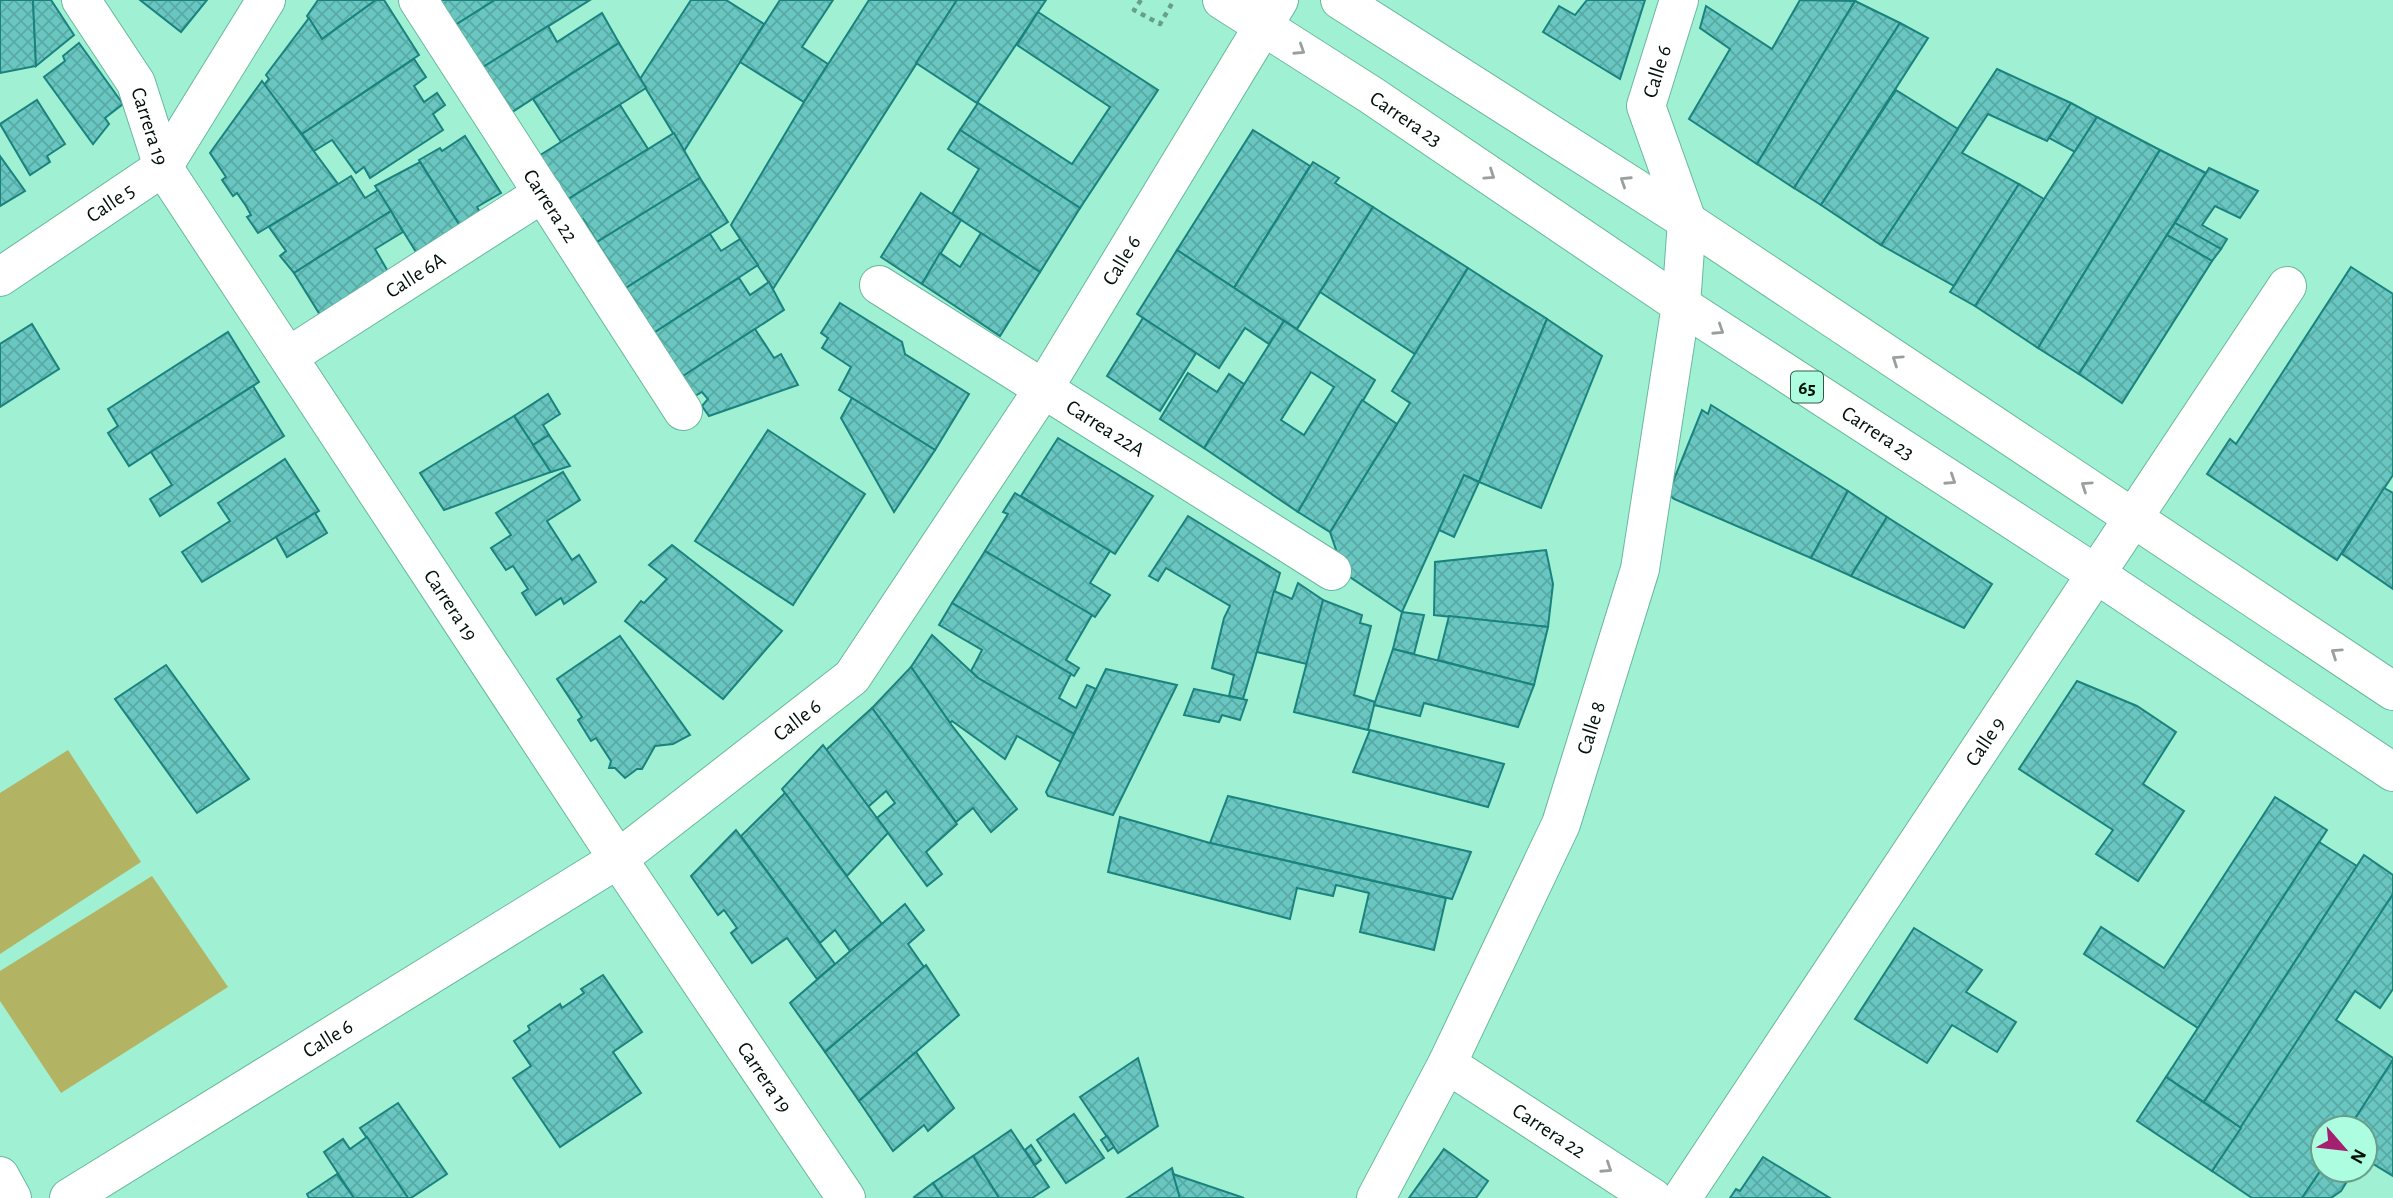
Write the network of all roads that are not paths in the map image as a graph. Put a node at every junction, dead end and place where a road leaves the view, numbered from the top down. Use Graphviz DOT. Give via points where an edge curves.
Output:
graph roads {
  1 [pos="81,0"];
  2 [pos="266,0"];
  3 [pos="418,0"];
  4 [pos="1222,0"];
  5 [pos="1340,0"];
  6 [pos="1679,0"];
  7 [pos="1271,13"];
  8 [pos="163,166"];
  9 [pos="543,193"];
  10 [pos="1687,221"];
  11 [pos="0,277"];
  12 [pos="879,285"];
  13 [pos="2287,286"];
  14 [pos="1681,305"];
  15 [pos="289,356"];
  16 [pos="1044,388"];
  17 [pos="684,411"];
  18 [pos="2134,517"];
  19 [pos="1332,571"];
  20 [pos="2096,574"];
  21 [pos="2393,691"];
  22 [pos="2393,772"];
  23 [pos="618,859"];
  24 [pos="1447,1064"];
  25 [pos="0,1176"];
  26 [pos="12,1198"];
  27 [pos="69,1198"];
  28 [pos="846,1198"];
  29 [pos="1376,1198"];
  30 [pos="1653,1198"];
  31 [pos="1682,1198"];
  1 -- 8 [label="street, Carrera 19" via="136,83"];
  2 -- 8 [label="street, Calle 5"];
  3 -- 9 [label="street, Carrera 22"];
  4 -- 7 [label="street, Carrera 23 / 65"];
  10 -- 5 [label="street, one-way"];
  6 -- 10 [label="street, Calle 6" via="1646,106"];
  7 -- 14 [label="street, Carrera 23 / 65, one-way" via="1371,95"];
  7 -- 16 [label="street, Calle 6"];
  8 -- 11 [label="street, Calle 5"];
  8 -- 15 [label="street, Carrera 19"];
  9 -- 15 [label="street, Calle 6A"];
  9 -- 17 [label="street, Carrera 22"];
  10 -- 14 [label="street, Calle 8"];
  18 -- 10 [label="street, one-way"];
  12 -- 16 [label="street, Carrea 22A"];
  13 -- 18 [label="street, Calle 9"];
  14 -- 20 [label="street, Carrera 23 / 65, one-way"];
  14 -- 24 [label="street, Calle 8" via="1640,569 1629,607 1561,824"];
  15 -- 23 [label="street, Carrera 19"];
  16 -- 19 [label="street, Carrea 22A"];
  16 -- 23 [label="street, Calle 6" via="852,677"];
  18 -- 20 [label="street, Calle 9"];
  21 -- 18 [label="street, one-way"];
  20 -- 22 [label="street, Carrera 23 / 65"];
  20 -- 31 [label="street, Calle 9"];
  23 -- 27 [label="street, Calle 6"];
  23 -- 28 [label="street, Carrera 19"];
  24 -- 29 [label="street, Calle 8"];
  24 -- 30 [label="street, Carrera 22, one-way"];
  25 -- 26 [label="street"];
}
